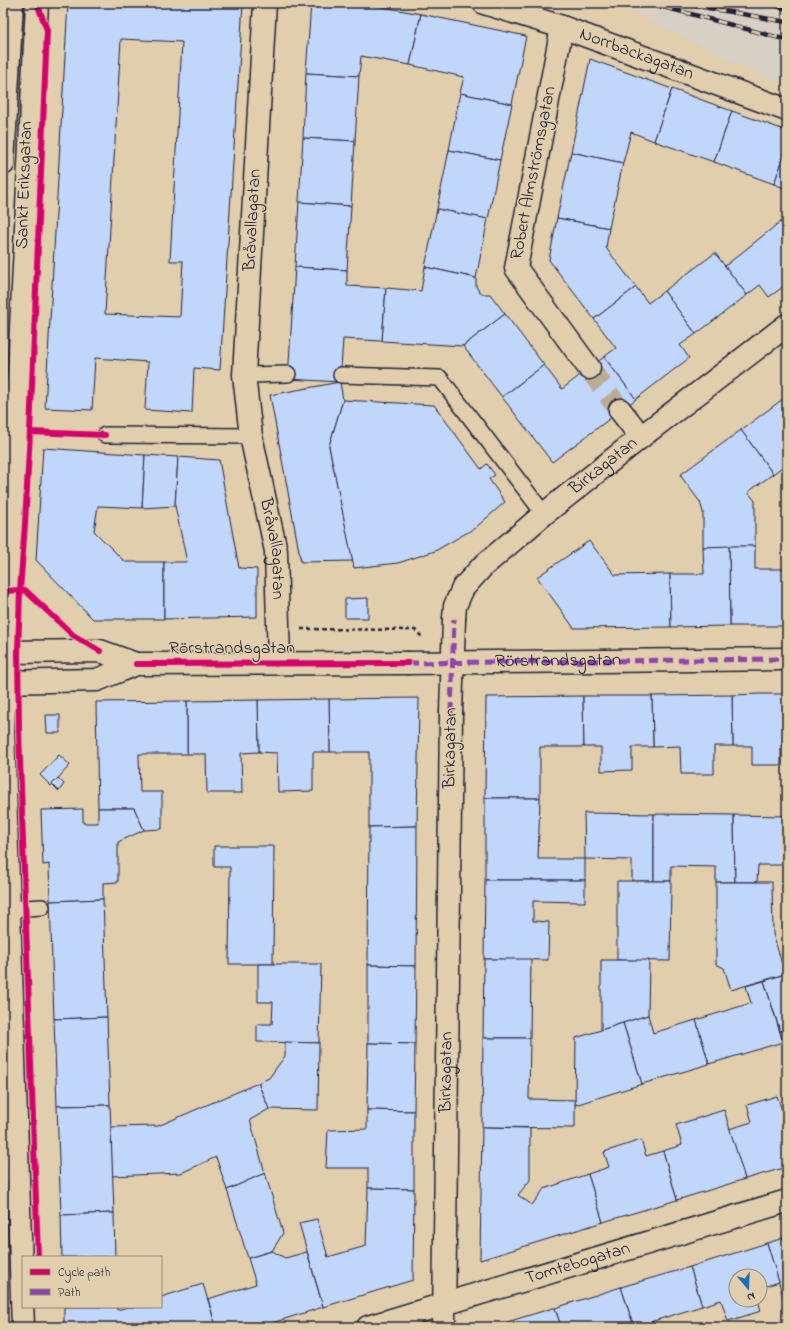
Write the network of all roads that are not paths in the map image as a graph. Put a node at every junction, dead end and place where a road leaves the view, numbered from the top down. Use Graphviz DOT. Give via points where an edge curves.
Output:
graph roads {
  1 [pos="12,3"];
  2 [pos="37,3"];
  3 [pos="265,3"];
  4 [pos="484,3"];
  5 [pos="562,27"];
  6 [pos="787,110"];
  7 [pos="3,164"];
  8 [pos="787,325"];
  9 [pos="589,368"];
  10 [pos="288,374"];
  11 [pos="341,375"];
  12 [pos="244,376"];
  13 [pos="620,410"];
  14 [pos="105,435"];
  15 [pos="252,436"];
  16 [pos="641,437"];
  17 [pos="544,514"];
  18 [pos="4,652"];
  19 [pos="787,659"];
  20 [pos="279,663"];
  21 [pos="136,664"];
  22 [pos="452,664"];
  23 [pos="4,682"];
  24 [pos="42,907"];
  25 [pos="9,909"];
  26 [pos="787,1201"];
  27 [pos="22,1297"];
  28 [pos="444,1304"];
  29 [pos="22,1308"];
  30 [pos="23,1327"];
  31 [pos="368,1327"];
  32 [pos="444,1327"];
  1 -- 7 [label="street, Sankt Eriksgatan"];
  2 -- 18 [label="street, Sankt Eriksgatan"];
  3 -- 12 [label="street, Bråvallagatan"];
  4 -- 5 [label="street, Norrbackagatan"];
  5 -- 6 [label="street, Norrbackagatan"];
  5 -- 9 [label="street, Robert Almströmsgatan" via="516,268"];
  8 -- 16 [label="street, Birkagatan"];
  10 -- 12 [label="lane"];
  11 -- 17 [label="lane" via="440,378"];
  12 -- 15 [label="street, Bråvallagatan"];
  13 -- 16 [label="street"];
  14 -- 15 [label="lane"];
  15 -- 20 [label="street, Bråvallagatan" via="276,551"];
  16 -- 17 [label="street, Birkagatan"];
  17 -- 22 [label="street, Birkagatan" via="482,567 463,588 455,606"];
  18 -- 21 [label="street, Rörstrandsgatan" via="100,651"];
  18 -- 23 [label="street, Sankt Eriksgatan"];
  19 -- 22 [label="street, Rörstrandsgatan"];
  20 -- 21 [label="street, Rörstrandsgatan"];
  20 -- 22 [label="street, Rörstrandsgatan"];
  21 -- 23 [label="street, Rörstrandsgatan" via="97,680"];
  22 -- 28 [label="street, Birkagatan"];
  23 -- 25 [label="street, Sankt Eriksgatan" via="3,732"];
  24 -- 25 [label="lane"];
  25 -- 27 [label="street, Sankt Eriksgatan"];
  26 -- 28 [label="street, Tomtebogatan"];
  28 -- 31 [label="street, Tomtebogatan"];
  28 -- 32 [label="street, Birkagatan"];
  29 -- 30 [label="street, Sankt Eriksgatan"];
}
